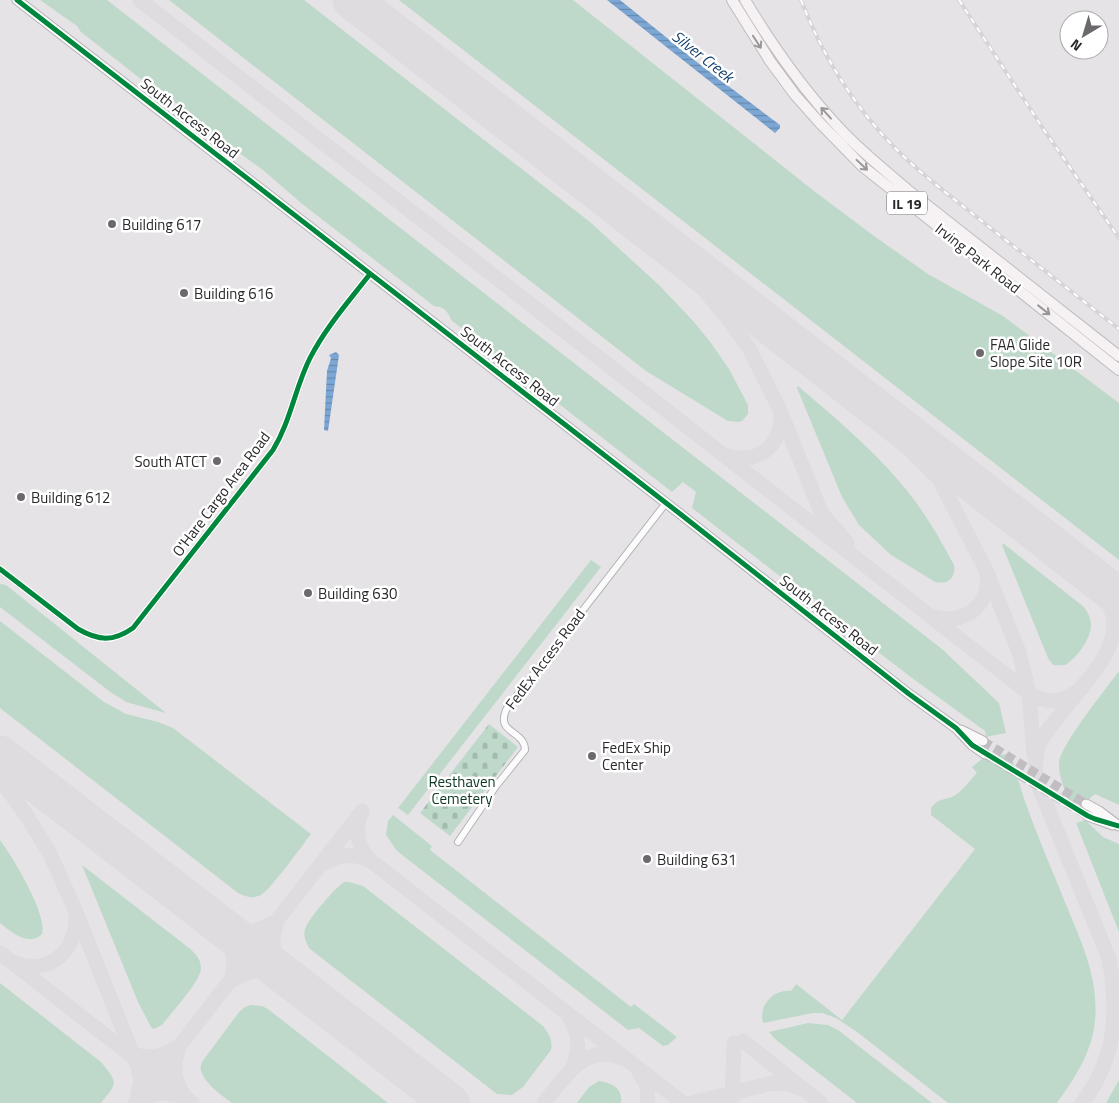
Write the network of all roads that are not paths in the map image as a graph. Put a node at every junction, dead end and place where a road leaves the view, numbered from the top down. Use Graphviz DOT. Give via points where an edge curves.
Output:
graph roads {
  1 [pos="17,0"];
  2 [pos="732,0"];
  3 [pos="745,0"];
  4 [pos="370,274"];
  5 [pos="1119,356"];
  6 [pos="1119,370"];
  7 [pos="666,503"];
  8 [pos="0,568"];
  9 [pos="956,728"];
  10 [pos="984,741"];
  11 [pos="985,754"];
  12 [pos="1086,804"];
  13 [pos="1088,816"];
  14 [pos="1119,826"];
  15 [pos="458,842"];
  1 -- 4 [label="street, South Access Road"];
  2 -- 6 [label="main road, Irving Park Road / IL 19, one-way" via="795,94 855,159"];
  5 -- 3 [label="main road, Irving Park Road / IL 19, one-way" via="844,134 798,79"];
  4 -- 7 [label="street, South Access Road"];
  4 -- 8 [label="street, O'Hare Cargo Area Road" via="310,358 288,422 273,450 133,628 116,637 91,636"];
  7 -- 9 [label="street, South Access Road"];
  7 -- 15 [label="street, FedEx Access Road" via="507,708 504,722 524,742 525,750"];
  9 -- 10 [label="street, South Access Road"];
  9 -- 11 [label="street, South Access Road"];
  12 -- 14 [label="street"];
  13 -- 14 [label="street"];
}
